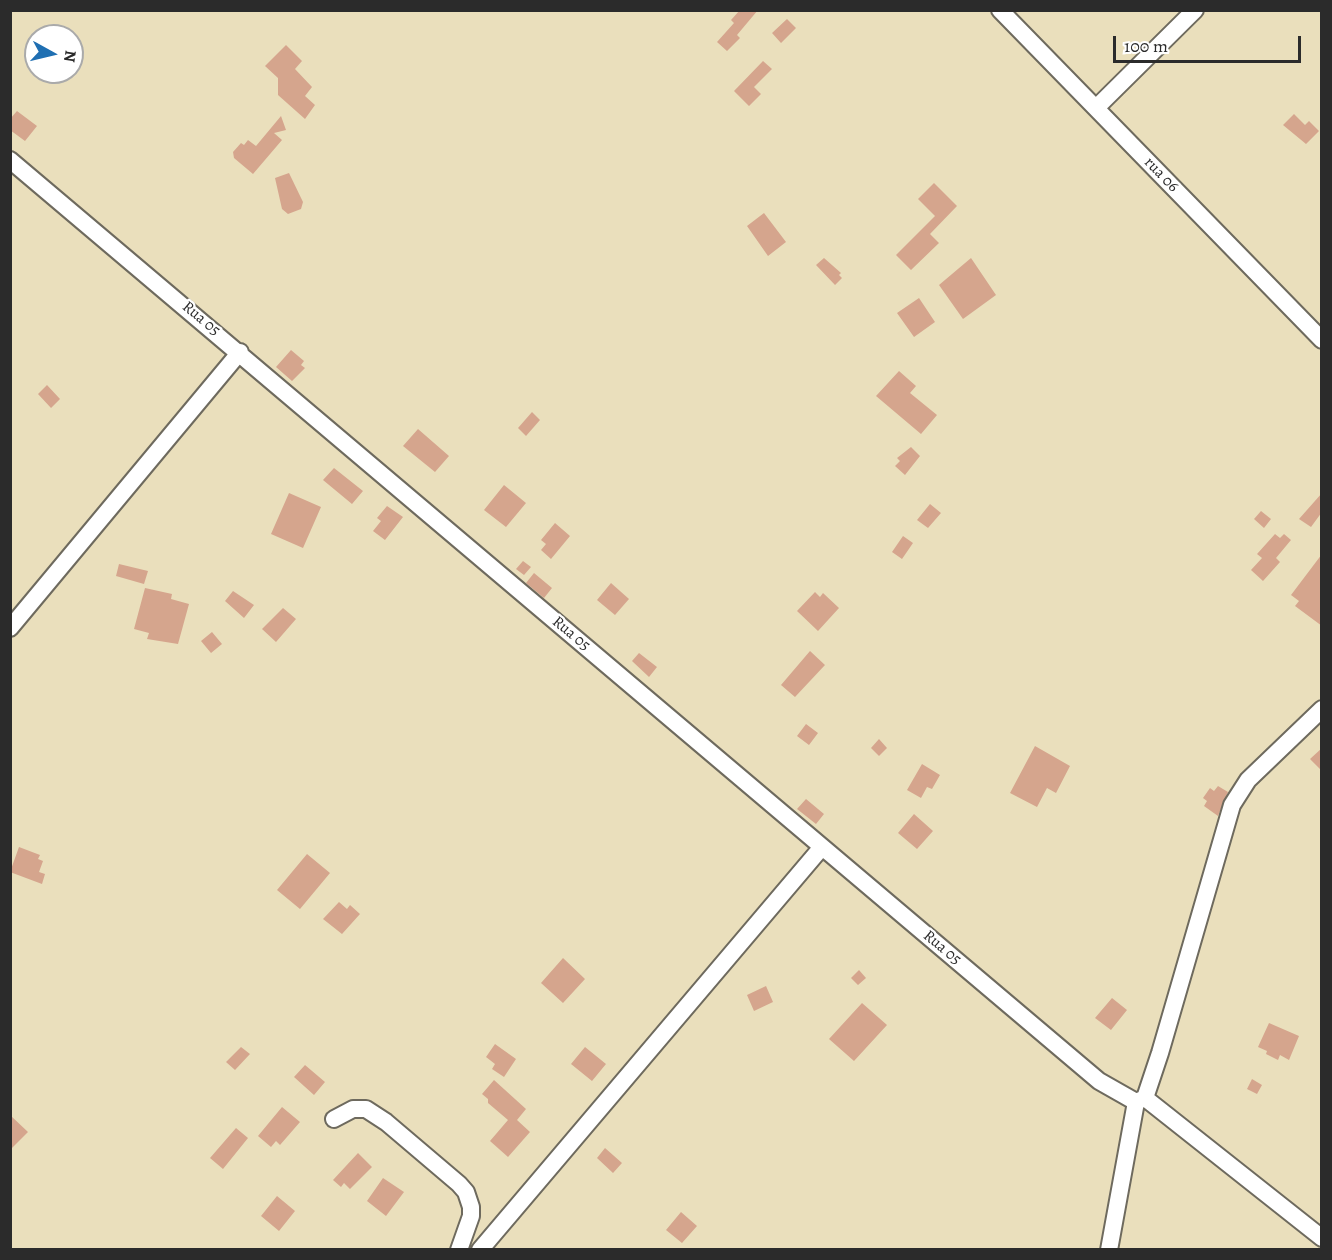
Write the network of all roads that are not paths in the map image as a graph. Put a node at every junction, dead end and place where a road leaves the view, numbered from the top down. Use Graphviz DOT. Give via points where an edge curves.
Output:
graph roads {
  1 [pos="1000,10"];
  2 [pos="1195,10"];
  3 [pos="1096,108"];
  4 [pos="10,160"];
  5 [pos="1322,340"];
  6 [pos="240,352"];
  7 [pos="10,628"];
  8 [pos="1322,709"];
  9 [pos="822,847"];
  10 [pos="1141,1100"];
  11 [pos="334,1119"];
  12 [pos="1322,1238"];
  13 [pos="459,1250"];
  14 [pos="480,1250"];
  15 [pos="1109,1250"];
  1 -- 3 [label="street, rua 06"];
  2 -- 3 [label="street"];
  3 -- 5 [label="street, rua 06"];
  4 -- 6 [label="street, Rua 05"];
  6 -- 7 [label="street"];
  6 -- 9 [label="street, Rua 05"];
  8 -- 10 [label="street" via="1248,780 1232,805"];
  9 -- 10 [label="street, Rua 05" via="1099,1081"];
  9 -- 14 [label="street"];
  10 -- 12 [label="street, Rua 05"];
  10 -- 15 [label="street"];
  11 -- 13 [label="street" via="353,1109 366,1109 387,1122 459,1184 471,1207"];
}
